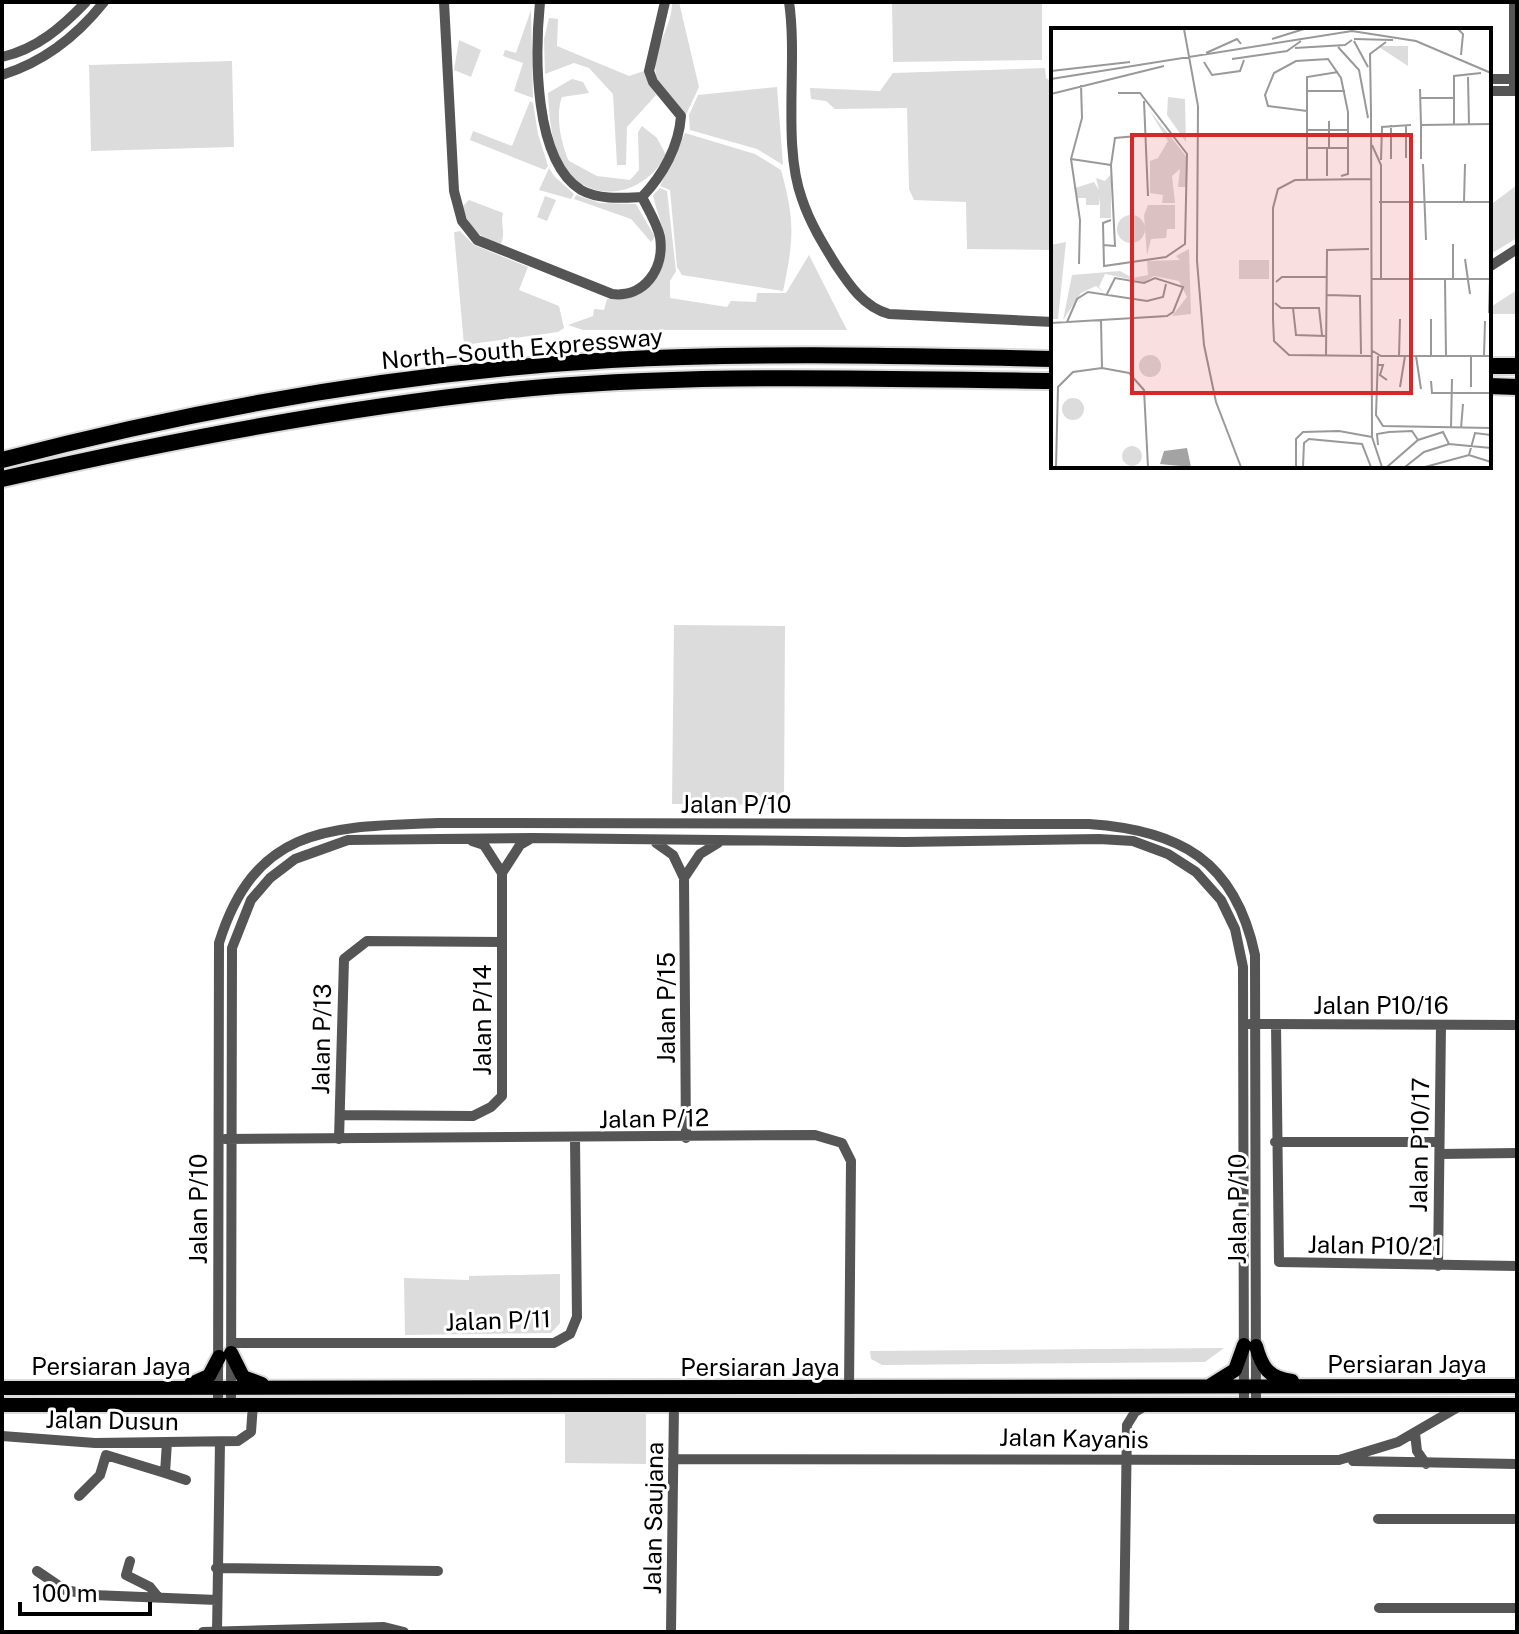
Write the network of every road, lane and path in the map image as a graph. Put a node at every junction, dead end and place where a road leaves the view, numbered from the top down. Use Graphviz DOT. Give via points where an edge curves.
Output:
graph roads {
  1 [pos="86,2"];
  2 [pos="104,2"];
  3 [pos="444,2"];
  4 [pos="540,2"];
  5 [pos="665,2"];
  6 [pos="789,2"];
  7 [pos="1514,2"];
  8 [pos="2,57"];
  9 [pos="2,75"];
  10 [pos="1491,79"];
  11 [pos="1516,85"];
  12 [pos="1491,91"];
  13 [pos="642,197"];
  14 [pos="1517,249"];
  15 [pos="1491,266"];
  16 [pos="1051,322"];
  17 [pos="1051,359"];
  18 [pos="1491,366"];
  19 [pos="1517,366"];
  20 [pos="1051,381"];
  21 [pos="1491,386"];
  22 [pos="1517,387"];
  23 [pos="2,460"];
  24 [pos="2,479"];
  25 [pos="533,838"];
  26 [pos="467,839"];
  27 [pos="655,841"];
  28 [pos="723,841"];
  29 [pos="502,873"];
  30 [pos="684,878"];
  31 [pos="502,942"];
  32 [pos="1244,1024"];
  33 [pos="1257,1024"];
  34 [pos="1276,1024"];
  35 [pos="1441,1025"];
  36 [pos="1517,1025"];
  37 [pos="340,1115"];
  38 [pos="686,1138"];
  39 [pos="218,1139"];
  40 [pos="339,1139"];
  41 [pos="575,1139"];
  42 [pos="232,1140"];
  43 [pos="1275,1142"];
  44 [pos="1440,1148"];
  45 [pos="1517,1153"];
  46 [pos="1438,1266"];
  47 [pos="1517,1266"];
  48 [pos="1250,1346"];
  49 [pos="227,1351"];
  50 [pos="1371,1386"];
  51 [pos="1517,1386"];
  52 [pos="224,1387"];
  53 [pos="2,1388"];
  54 [pos="179,1388"];
  55 [pos="277,1388"];
  56 [pos="1199,1388"];
  57 [pos="1250,1388"];
  58 [pos="849,1389"];
  59 [pos="224,1404"];
  60 [pos="253,1404"];
  61 [pos="1148,1404"];
  62 [pos="1250,1404"];
  63 [pos="2,1405"];
  64 [pos="674,1405"];
  65 [pos="1102,1405"];
  66 [pos="1462,1405"];
  67 [pos="1517,1405"];
  68 [pos="1127,1425"];
  69 [pos="1415,1433"];
  70 [pos="2,1436"];
  71 [pos="167,1442"];
  72 [pos="220,1442"];
  73 [pos="673,1459"];
  74 [pos="1126,1459"];
  75 [pos="1339,1460"];
  76 [pos="1426,1464"];
  77 [pos="1517,1464"];
  78 [pos="165,1473"];
  79 [pos="186,1480"];
  80 [pos="79,1496"];
  81 [pos="1378,1519"];
  82 [pos="1517,1519"];
  83 [pos="130,1561"];
  84 [pos="216,1568"];
  85 [pos="37,1571"];
  86 [pos="438,1571"];
  87 [pos="158,1597"];
  88 [pos="217,1600"];
  89 [pos="1379,1608"];
  90 [pos="1517,1608"];
  91 [pos="217,1631"];
  92 [pos="203,1632"];
  93 [pos="404,1632"];
  94 [pos="671,1632"];
  95 [pos="1124,1632"];
  1 -- 8 [label="street" via="53,34"];
  2 -- 9 [label="street" via="54,50"];
  3 -- 13 [label="street" via="454,191 462,221 477,240 627,296 648,283 659,255 657,227"];
  4 -- 13 [label="street" via="540,88 555,161 583,191"];
  5 -- 13 [label="street" via="649,71 681,116 680,130 664,169"];
  6 -- 16 [label="street" via="801,197 818,236 854,290 870,306 889,314"];
  7 -- 11 [label="street"];
  10 -- 11 [label="street"];
  11 -- 12 [label="street"];
  14 -- 15 [label="street"];
  17 -- 23 [label="highway, North–South Expressway" via="775,354 503,369 280,399"];
  18 -- 19 [label="highway"];
  20 -- 24 [label="highway, North–South Expressway" via="775,378 504,391 286,419"];
  21 -- 22 [label="highway"];
  25 -- 26 [label="street, Jalan P/10"];
  25 -- 27 [label="street, Jalan P/10"];
  25 -- 29 [label="street" via="520,845"];
  26 -- 29 [label="street" via="484,845"];
  26 -- 42 [label="street, Jalan P/10" via="348,840 326,846 295,859 251,900 232,948"];
  27 -- 28 [label="street, Jalan P/10"];
  27 -- 30 [label="street" via="673,855"];
  28 -- 30 [label="street" via="700,854"];
  28 -- 32 [label="street, Jalan P/10" via="1133,841 1196,872 1221,900 1235,929 1243,967"];
  29 -- 31 [label="street, Jalan P/14"];
  30 -- 38 [label="street, Jalan P/15"];
  31 -- 37 [label="street, Jalan P/13" via="367,941 344,959"];
  31 -- 37 [label="street, Jalan P/14" via="502,1096 473,1116"];
  32 -- 33 [label="street, Jalan P10/16"];
  32 -- 48 [label="street, Jalan P/10"];
  33 -- 34 [label="street, Jalan P10/16"];
  33 -- 39 [label="street, Jalan P/10" via="1255,955 1238,905 1198,854 1136,827 345,826 285,847 242,891 227,919 219,943"];
  33 -- 48 [label="street, Jalan P/10"];
  34 -- 35 [label="street, Jalan P10/16"];
  34 -- 43 [label="street, Jalan P10/21"];
  35 -- 36 [label="street, Jalan P10/16"];
  35 -- 44 [label="street, Jalan P10/17"];
  37 -- 40 [label="street, Jalan P/13"];
  38 -- 41 [label="street, Jalan P/12"];
  38 -- 58 [label="street, Jalan P/12" via="815,1135 842,1143 851,1161"];
  39 -- 42 [label="street, Jalan P/12"];
  39 -- 49 [label="street, Jalan P/10"];
  40 -- 41 [label="street, Jalan P/12"];
  40 -- 42 [label="street, Jalan P/12"];
  41 -- 49 [label="street, Jalan P/11" via="577,1317 570,1334 554,1343"];
  42 -- 49 [label="street, Jalan P/10"];
  43 -- 44 [label="street"];
  43 -- 46 [label="street, Jalan P10/21" via="1279,1262"];
  44 -- 45 [label="street"];
  44 -- 46 [label="street, Jalan P10/17"];
  46 -- 47 [label="street, Jalan P10/21"];
  48 -- 50 [label="main road" via="1263,1368 1280,1379"];
  48 -- 56 [label="main road" via="1230,1375"];
  48 -- 57 [label="street, Jalan P/10"];
  49 -- 52 [label="street, Jalan P/10"];
  49 -- 54 [label="main road" via="205,1379"];
  49 -- 55 [label="main road" via="243,1377"];
  50 -- 51 [label="main road, Persiaran Jaya"];
  50 -- 57 [label="main road, Persiaran Jaya"];
  52 -- 54 [label="main road, Persiaran Jaya"];
  52 -- 55 [label="main road, Persiaran Jaya"];
  52 -- 59 [label="street, Jalan P/10"];
  53 -- 54 [label="main road, Persiaran Jaya"];
  55 -- 58 [label="main road, Persiaran Jaya"];
  56 -- 57 [label="main road, Persiaran Jaya"];
  56 -- 58 [label="main road, Persiaran Jaya"];
  57 -- 62 [label="street, Jalan P/10"];
  59 -- 60 [label="main road, Persiaran Jaya"];
  59 -- 63 [label="main road, Persiaran Jaya"];
  60 -- 64 [label="main road, Persiaran Jaya"];
  60 -- 72 [label="street" via="251,1432 238,1441"];
  61 -- 62 [label="main road, Persiaran Jaya"];
  61 -- 65 [label="main road, Persiaran Jaya"];
  61 -- 68 [label="street"];
  62 -- 66 [label="main road, Persiaran Jaya"];
  64 -- 65 [label="main road, Persiaran Jaya"];
  64 -- 73 [label="street, Jalan Saujana"];
  65 -- 68 [label="street"];
  66 -- 67 [label="main road, Persiaran Jaya"];
  66 -- 69 [label="street, Jalan Kayanis"];
  68 -- 74 [label="street"];
  69 -- 75 [label="street, Jalan Kayanis"];
  69 -- 76 [label="street" via="1417,1451"];
  70 -- 71 [label="street, Jalan Dusun"];
  71 -- 72 [label="street, Jalan Dusun"];
  71 -- 78 [label="street"];
  72 -- 84 [label="street"];
  73 -- 74 [label="street, Jalan Kayanis"];
  73 -- 94 [label="street, Jalan Saujana"];
  74 -- 75 [label="street, Jalan Kayanis"];
  74 -- 95 [label="street"];
  75 -- 76 [label="street"];
  76 -- 77 [label="street"];
  78 -- 79 [label="street"];
  78 -- 80 [label="street" via="106,1455 100,1475"];
  81 -- 82 [label="street"];
  83 -- 87 [label="street" via="126,1575"];
  84 -- 86 [label="street"];
  84 -- 88 [label="street"];
  85 -- 87 [label="street" via="65,1590"];
  87 -- 88 [label="street"];
  88 -- 91 [label="street"];
  89 -- 90 [label="street"];
  91 -- 92 [label="street"];
  91 -- 93 [label="street" via="384,1627"];
}
